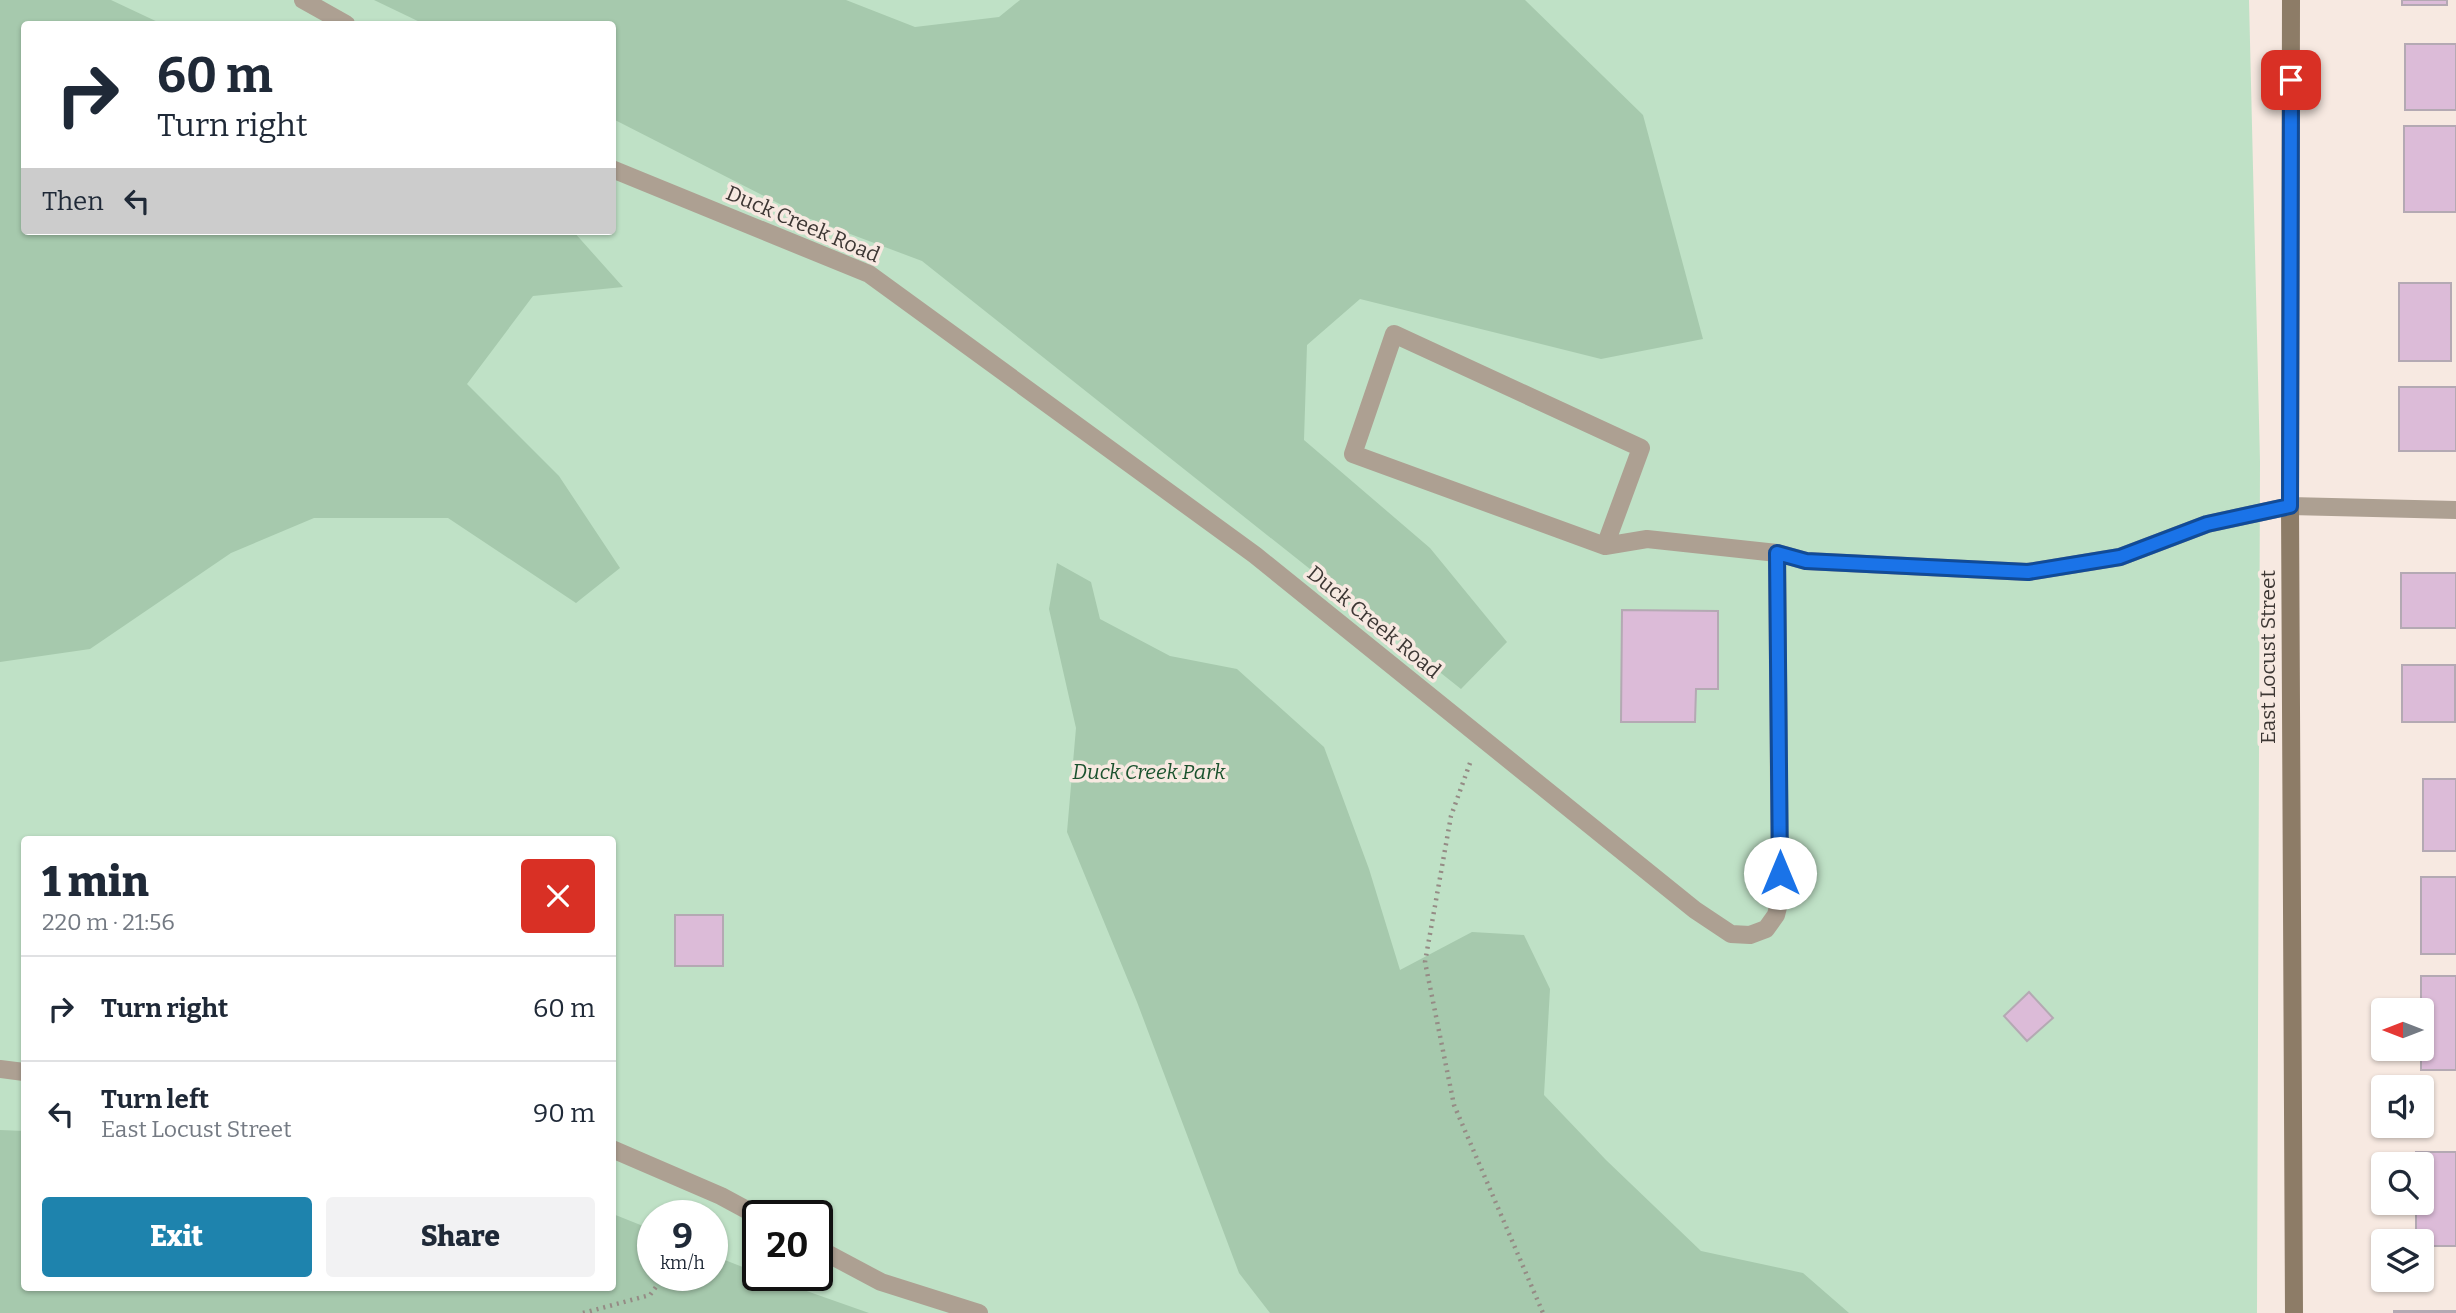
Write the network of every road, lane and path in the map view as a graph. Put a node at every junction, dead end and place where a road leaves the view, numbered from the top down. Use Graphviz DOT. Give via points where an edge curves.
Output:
graph roads {
  1 [pos="303,0"];
  2 [pos="2291,0"];
  3 [pos="341,21"];
  4 [pos="616,171"];
  5 [pos="2290,506"];
  6 [pos="2456,510"];
  7 [pos="1605,546"];
  8 [pos="1777,553"];
  9 [pos="1480,737"];
  10 [pos="0,1069"];
  11 [pos="21,1072"];
  12 [pos="616,1151"];
  13 [pos="742,1207"];
  14 [pos="833,1256"];
  15 [pos="653,1291"];
  16 [pos="583,1313"];
  17 [pos="979,1313"];
  18 [pos="1543,1313"];
  19 [pos="2294,1313"];
  1 -- 3 [label="street"];
  2 -- 5 [label="main road, East Locust Street"];
  4 -- 9 [label="street, Duck Creek Road" via="869,274 1255,555"];
  5 -- 6 [label="street"];
  5 -- 8 [label="street" via="2207,524 2120,557 2028,572 1806,561"];
  5 -- 19 [label="main road, East Locust Street"];
  7 -- 7 [label="street" via="1353,454 1394,334 1640,448"];
  7 -- 8 [label="street" via="1647,538"];
  8 -- 9 [label="street, Duck Creek Road" via="1780,900 1766,929 1731,934 1695,910"];
  9 -- 18 [label="path" via="1451,817 1425,962 1454,1105"];
  10 -- 11 [label="street"];
  12 -- 13 [label="street"];
  14 -- 17 [label="street" via="881,1282"];
  15 -- 16 [label="path"];
}
